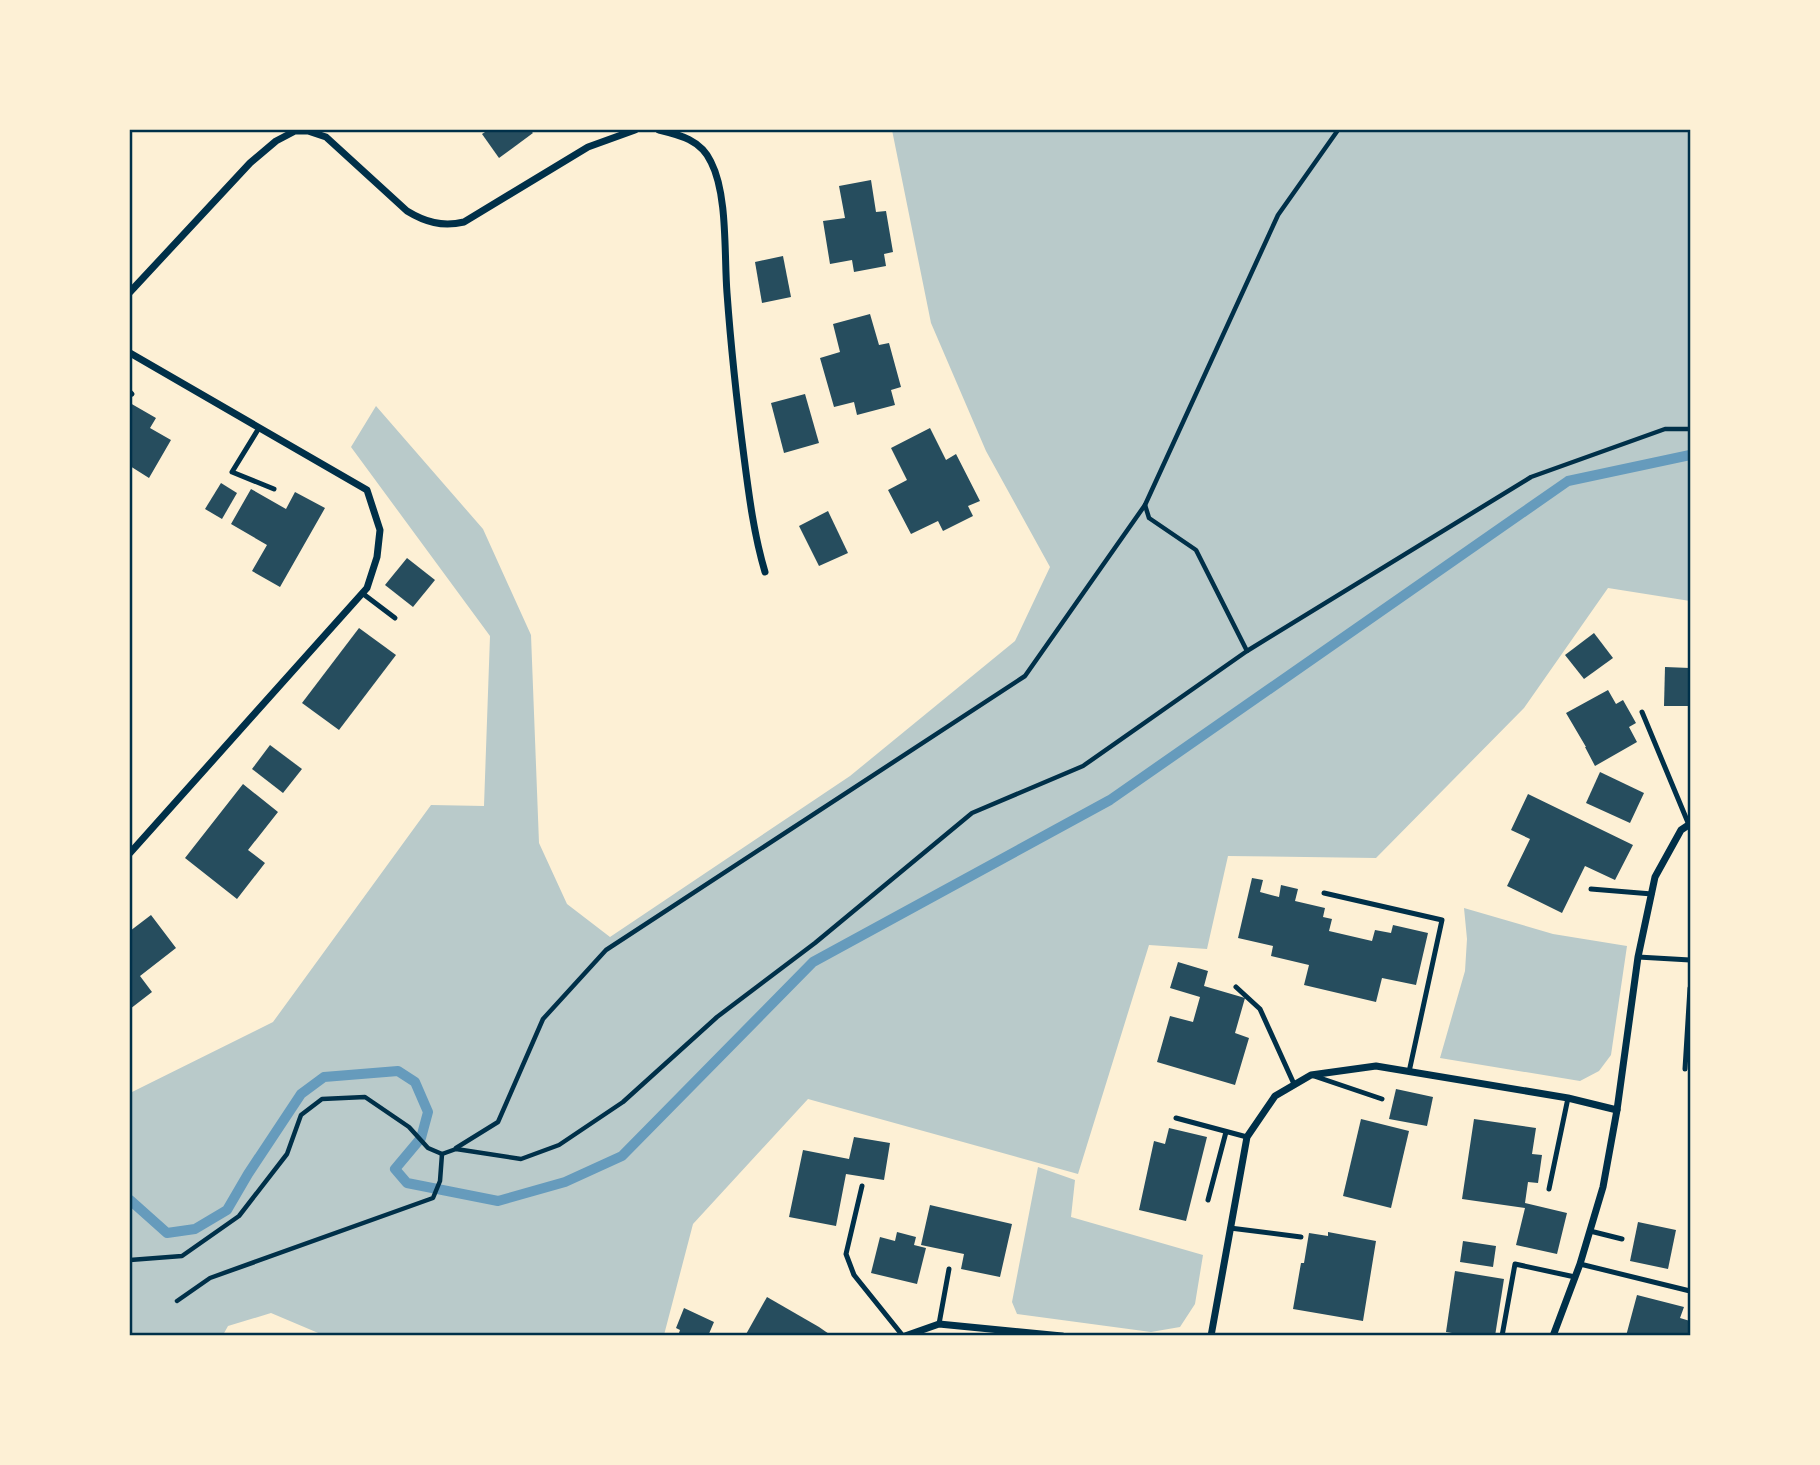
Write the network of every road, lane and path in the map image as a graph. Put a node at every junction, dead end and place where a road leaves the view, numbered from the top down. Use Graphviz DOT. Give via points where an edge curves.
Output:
graph roads {
  1 [pos="635,130"];
  2 [pos="659,130"];
  3 [pos="1338,130"];
  4 [pos="130,292"];
  5 [pos="130,354"];
  6 [pos="259,428"];
  7 [pos="1690,429"];
  8 [pos="274,489"];
  9 [pos="1145,505"];
  10 [pos="765,572"];
  11 [pos="362,593"];
  12 [pos="395,618"];
  13 [pos="1247,652"];
  14 [pos="1642,712"];
  15 [pos="1690,825"];
  16 [pos="130,853"];
  17 [pos="1591,889"];
  18 [pos="1324,893"];
  19 [pos="1652,894"];
  20 [pos="1638,957"];
  21 [pos="1690,960"];
  22 [pos="1236,987"];
  23 [pos="1690,988"];
  24 [pos="1685,1069"];
  25 [pos="1409,1072"];
  26 [pos="1311,1074"];
  27 [pos="1294,1084"];
  28 [pos="1568,1098"];
  29 [pos="1382,1099"];
  30 [pos="1617,1110"];
  31 [pos="1176,1118"];
  32 [pos="1226,1132"];
  33 [pos="1247,1137"];
  34 [pos="456,1149"];
  35 [pos="442,1154"];
  36 [pos="862,1186"];
  37 [pos="1549,1189"];
  38 [pos="1208,1200"];
  39 [pos="1230,1228"];
  40 [pos="1590,1231"];
  41 [pos="1301,1237"];
  42 [pos="1622,1239"];
  43 [pos="130,1260"];
  44 [pos="1580,1264"];
  45 [pos="949,1269"];
  46 [pos="1575,1277"];
  47 [pos="1690,1291"];
  48 [pos="177,1301"];
  49 [pos="939,1324"];
  50 [pos="904,1335"];
  51 [pos="1062,1335"];
  52 [pos="1211,1335"];
  53 [pos="1502,1335"];
  54 [pos="1553,1335"];
  1 -- 4 [label="street" via="588,147 464,222 443,225 407,211 326,137 295,131 250,163"];
  2 -- 10 [label="street" via="695,142 710,158 721,194 738,414"];
  3 -- 9 [label="path" via="1278,215"];
  5 -- 6 [label="street"];
  6 -- 8 [label="lane" via="232,472"];
  6 -- 11 [label="street" via="367,490 380,530 377,557"];
  7 -- 13 [label="path" via="1665,429 1531,477"];
  9 -- 13 [label="path" via="1149,518 1196,550"];
  9 -- 34 [label="path" via="1025,676 606,950 543,1019 498,1122"];
  11 -- 12 [label="lane"];
  11 -- 16 [label="street"];
  13 -- 34 [label="path" via="1083,766 972,813 717,1017 623,1102 559,1145 521,1159"];
  14 -- 15 [label="lane"];
  15 -- 19 [label="street" via="1681,830"];
  17 -- 19 [label="lane"];
  18 -- 25 [label="lane" via="1442,920"];
  19 -- 20 [label="street"];
  20 -- 21 [label="lane"];
  20 -- 30 [label="street"];
  22 -- 27 [label="lane" via="1260,1009"];
  23 -- 24 [label="lane"];
  25 -- 26 [label="street" via="1376,1066"];
  25 -- 28 [label="street"];
  26 -- 27 [label="street"];
  26 -- 29 [label="lane"];
  27 -- 33 [label="street" via="1275,1096"];
  28 -- 30 [label="street"];
  28 -- 37 [label="lane"];
  30 -- 40 [label="street"];
  31 -- 32 [label="lane"];
  32 -- 33 [label="lane"];
  32 -- 38 [label="lane"];
  33 -- 39 [label="street"];
  34 -- 35 [label="path"];
  35 -- 43 [label="path" via="428,1148 409,1127 365,1097 322,1099 301,1115 287,1154 239,1216 181,1256"];
  35 -- 48 [label="path" via="433,1198 210,1278"];
  36 -- 50 [label="lane" via="846,1254 854,1275"];
  39 -- 41 [label="lane"];
  39 -- 52 [label="street"];
  40 -- 42 [label="lane"];
  40 -- 44 [label="street"];
  44 -- 46 [label="street"];
  44 -- 47 [label="lane"];
  45 -- 49 [label="lane"];
  46 -- 53 [label="lane" via="1515,1264"];
  46 -- 54 [label="street"];
  49 -- 50 [label="street"];
  49 -- 51 [label="street"];
}
